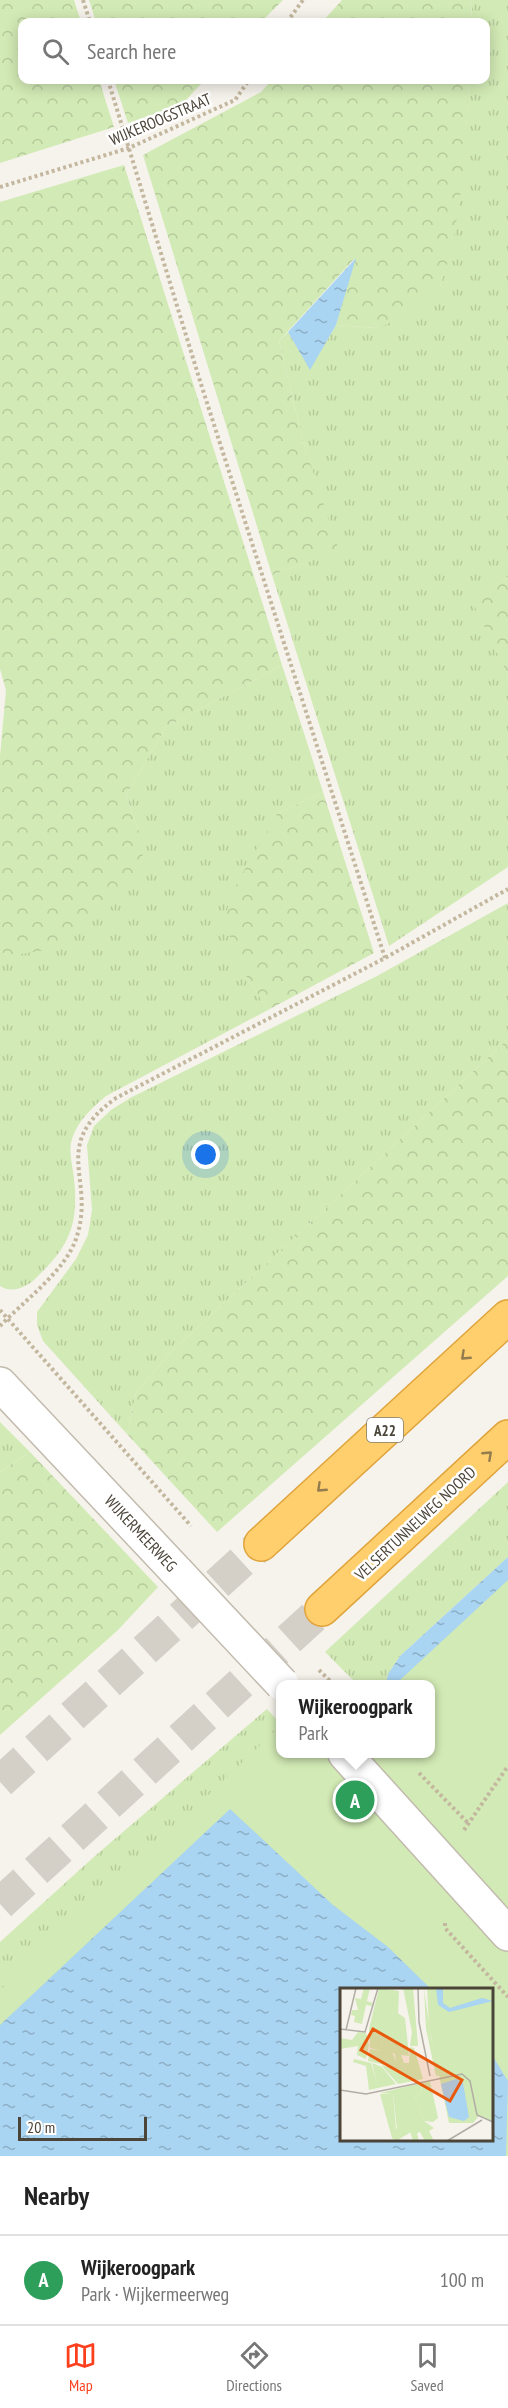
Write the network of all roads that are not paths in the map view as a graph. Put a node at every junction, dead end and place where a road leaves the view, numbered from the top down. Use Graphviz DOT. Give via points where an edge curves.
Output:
graph roads {
  1 [pos="508,1317"];
  2 [pos="0,1384"];
  3 [pos="508,1437"];
  4 [pos="261,1544"];
  5 [pos="322,1609"];
  6 [pos="278,1680"];
  7 [pos="349,1758"];
  8 [pos="508,1934"];
  1 -- 4 [label="highway, A22, one-way"];
  2 -- 6 [label="street, WIJKERMEERWEG, bridge"];
  5 -- 3 [label="highway, VELSERTUNNELWEG NOORD, one-way"];
  7 -- 8 [label="street"];
}
